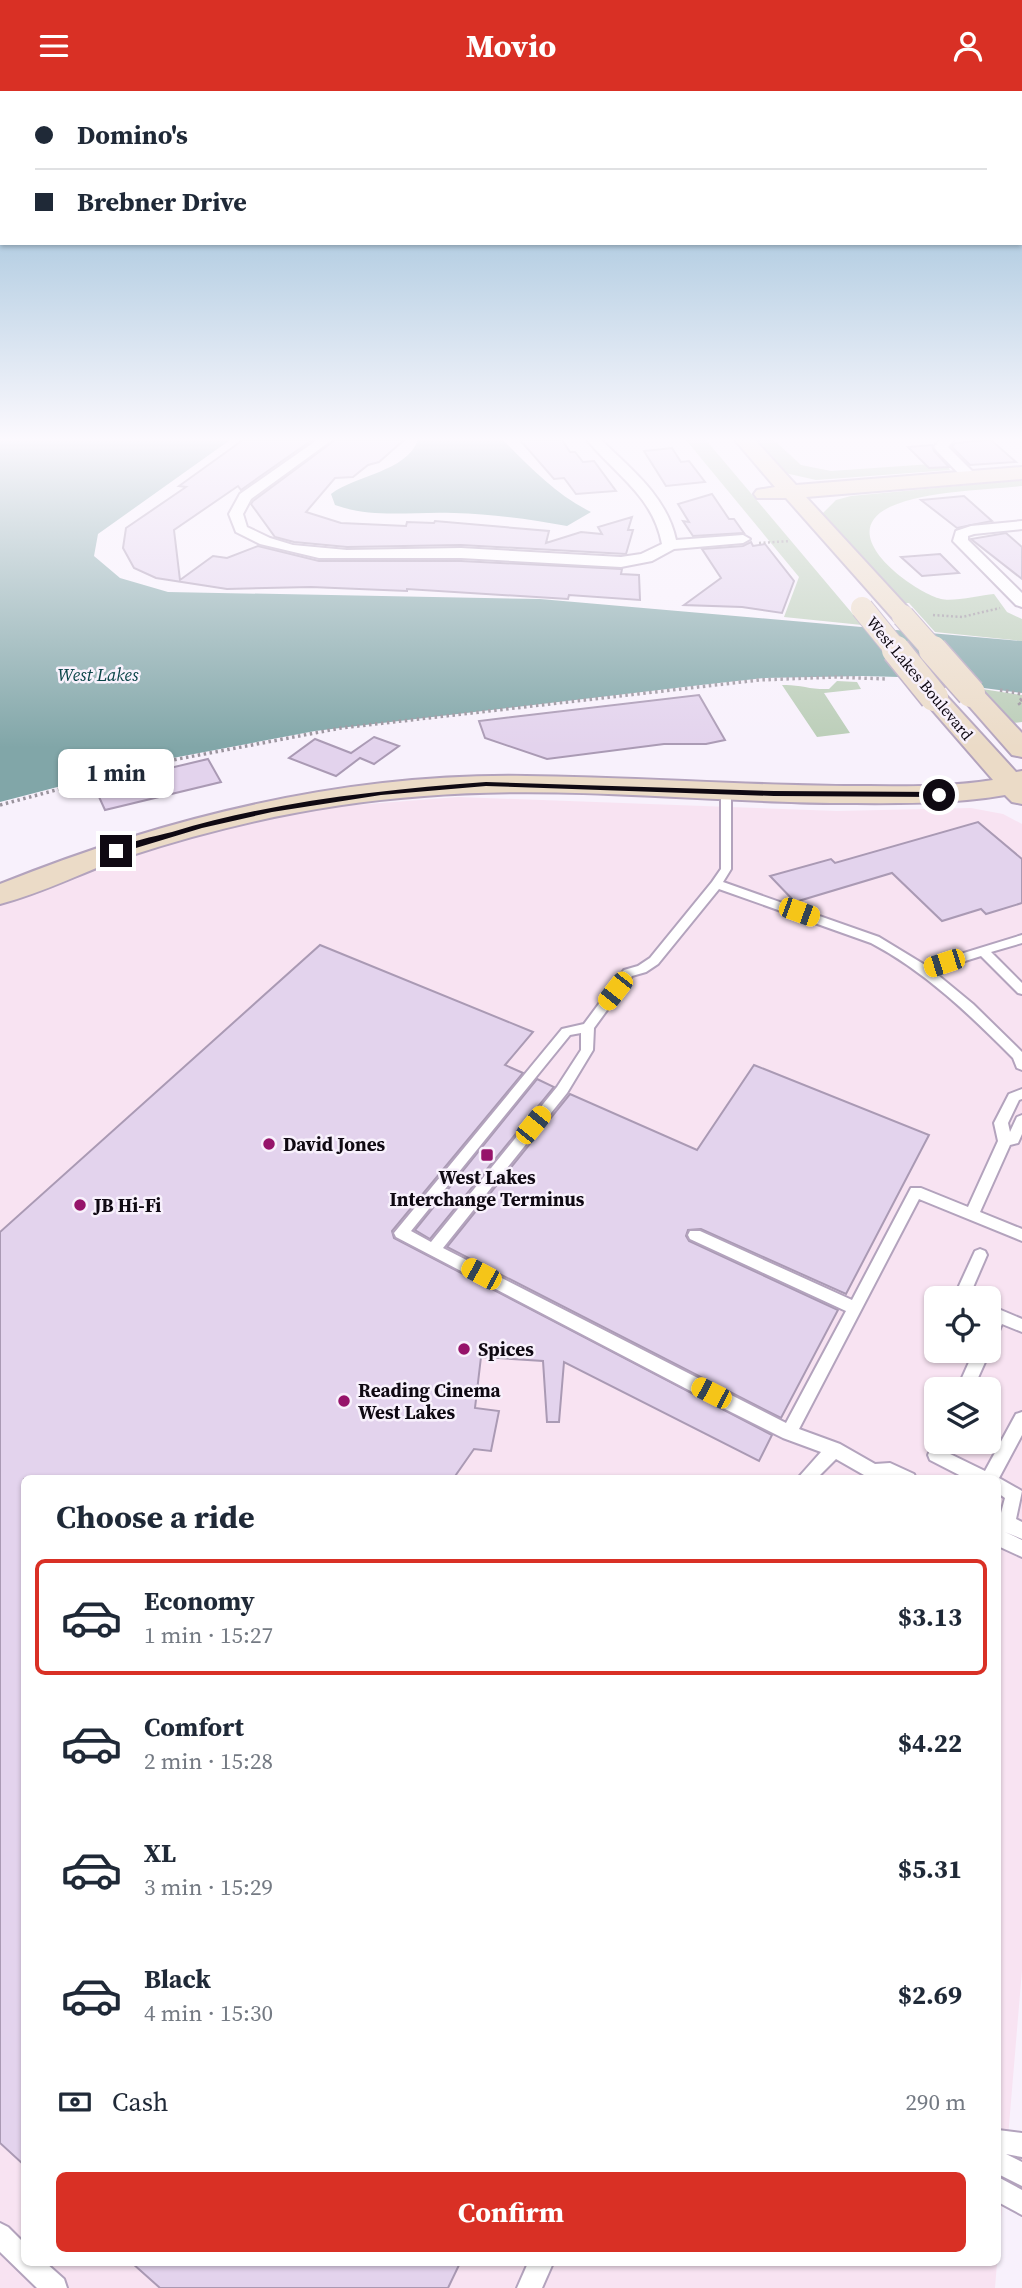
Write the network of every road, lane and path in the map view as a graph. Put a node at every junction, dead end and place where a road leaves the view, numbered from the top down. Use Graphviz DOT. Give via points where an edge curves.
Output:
graph roads {
  1 [pos="266,543"];
  2 [pos="700,543"];
  3 [pos="836,543"];
  4 [pos="961,543"];
  5 [pos="670,545"];
  6 [pos="855,599"];
  7 [pos="1015,604"];
  8 [pos="930,615"];
  9 [pos="891,679"];
  10 [pos="1022,699"];
  11 [pos="1022,706"];
  12 [pos="990,714"];
  13 [pos="1022,749"];
  14 [pos="990,761"];
  15 [pos="1020,789"];
  16 [pos="726,791"];
  17 [pos="890,793"];
  18 [pos="0,805"];
  19 [pos="717,884"];
  20 [pos="0,895"];
  21 [pos="1022,939"];
  22 [pos="983,951"];
  23 [pos="925,969"];
  24 [pos="1022,990"];
  25 [pos="588,1027"];
  26 [pos="1022,1065"];
  27 [pos="1022,1094"];
  28 [pos="1022,1120"];
  29 [pos="1005,1141"];
  30 [pos="971,1215"];
  31 [pos="695,1235"];
  32 [pos="1022,1235"];
  33 [pos="434,1249"];
  34 [pos="980,1255"];
  35 [pos="966,1286"];
  36 [pos="855,1308"];
  37 [pos="1001,1317"];
  38 [pos="1022,1326"];
  39 [pos="1022,1419"];
  40 [pos="789,1433"];
  41 [pos="834,1449"];
  42 [pos="936,1454"];
  43 [pos="870,1469"];
  44 [pos="809,1475"];
  45 [pos="880,1475"];
  46 [pos="899,1475"];
  47 [pos="976,1475"];
  48 [pos="991,1475"];
  49 [pos="1001,1487"];
  50 [pos="1019,1496"];
  51 [pos="1006,1528"];
  52 [pos="1022,1549"];
  53 [pos="1001,2142"];
  54 [pos="1022,2145"];
  55 [pos="1001,2164"];
  56 [pos="1022,2174"];
  57 [pos="1001,2191"];
  58 [pos="1022,2203"];
  59 [pos="0,2235"];
  60 [pos="21,2256"];
  61 [pos="32,2266"];
  62 [pos="540,2266"];
  63 [pos="55,2288"];
  64 [pos="529,2288"];
  1 -- 5 [label="street" via="301,552 459,552 621,562 647,558"];
  2 -- 5 [label="street"];
  3 -- 12 [label="main road, West Lakes Boulevard, bridge"];
  4 -- 7 [label="street"];
  6 -- 14 [label="main road, West Lakes Boulevard, bridge"];
  7 -- 8 [label="path" via="962,617"];
  9 -- 18 [label="path" via="759,680 341,728 157,763"];
  10 -- 11 [label="path" via="1018,702"];
  12 -- 13 [label="main road, West Lakes Boulevard"];
  12 -- 15 [label="main road" via="992,734"];
  14 -- 15 [label="main road, West Lakes Boulevard"];
  14 -- 17 [label="main road" via="940,783"];
  15 -- 17 [label="main road" via="994,800"];
  16 -- 17 [label="main road"];
  16 -- 19 [label="lane" via="726,869"];
  16 -- 20 [label="main road" via="486,784 381,792 199,826 49,873"];
  19 -- 23 [label="lane" via="875,940"];
  19 -- 25 [label="lane" via="654,961 628,973"];
  21 -- 22 [label="lane"];
  22 -- 23 [label="lane"];
  22 -- 24 [label="lane"];
  23 -- 26 [label="lane" via="1018,1056"];
  25 -- 33 [label="lane" via="587,1049 562,1090"];
  25 -- 33 [label="lane" via="566,1032 401,1233"];
  27 -- 29 [label="lane" via="1014,1097 1002,1123"];
  28 -- 29 [label="lane" via="1013,1139"];
  29 -- 30 [label="lane"];
  30 -- 32 [label="lane"];
  30 -- 36 [label="lane" via="916,1192"];
  31 -- 36 [label="lane"];
  33 -- 40 [label="lane"];
  34 -- 35 [label="lane"];
  36 -- 40 [label="lane"];
  37 -- 38 [label="lane"];
  39 -- 48 [label="lane"];
  40 -- 41 [label="lane"];
  41 -- 43 [label="lane"];
  41 -- 44 [label="lane"];
  42 -- 47 [label="lane"];
  43 -- 45 [label="lane"];
  43 -- 46 [label="lane"];
  49 -- 50 [label="lane"];
  50 -- 51 [label="lane"];
  51 -- 52 [label="lane"];
  53 -- 54 [label="lane"];
  55 -- 56 [label="lane"];
  57 -- 58 [label="lane"];
  59 -- 60 [label="lane"];
  61 -- 63 [label="lane"];
  62 -- 64 [label="lane"];
}
